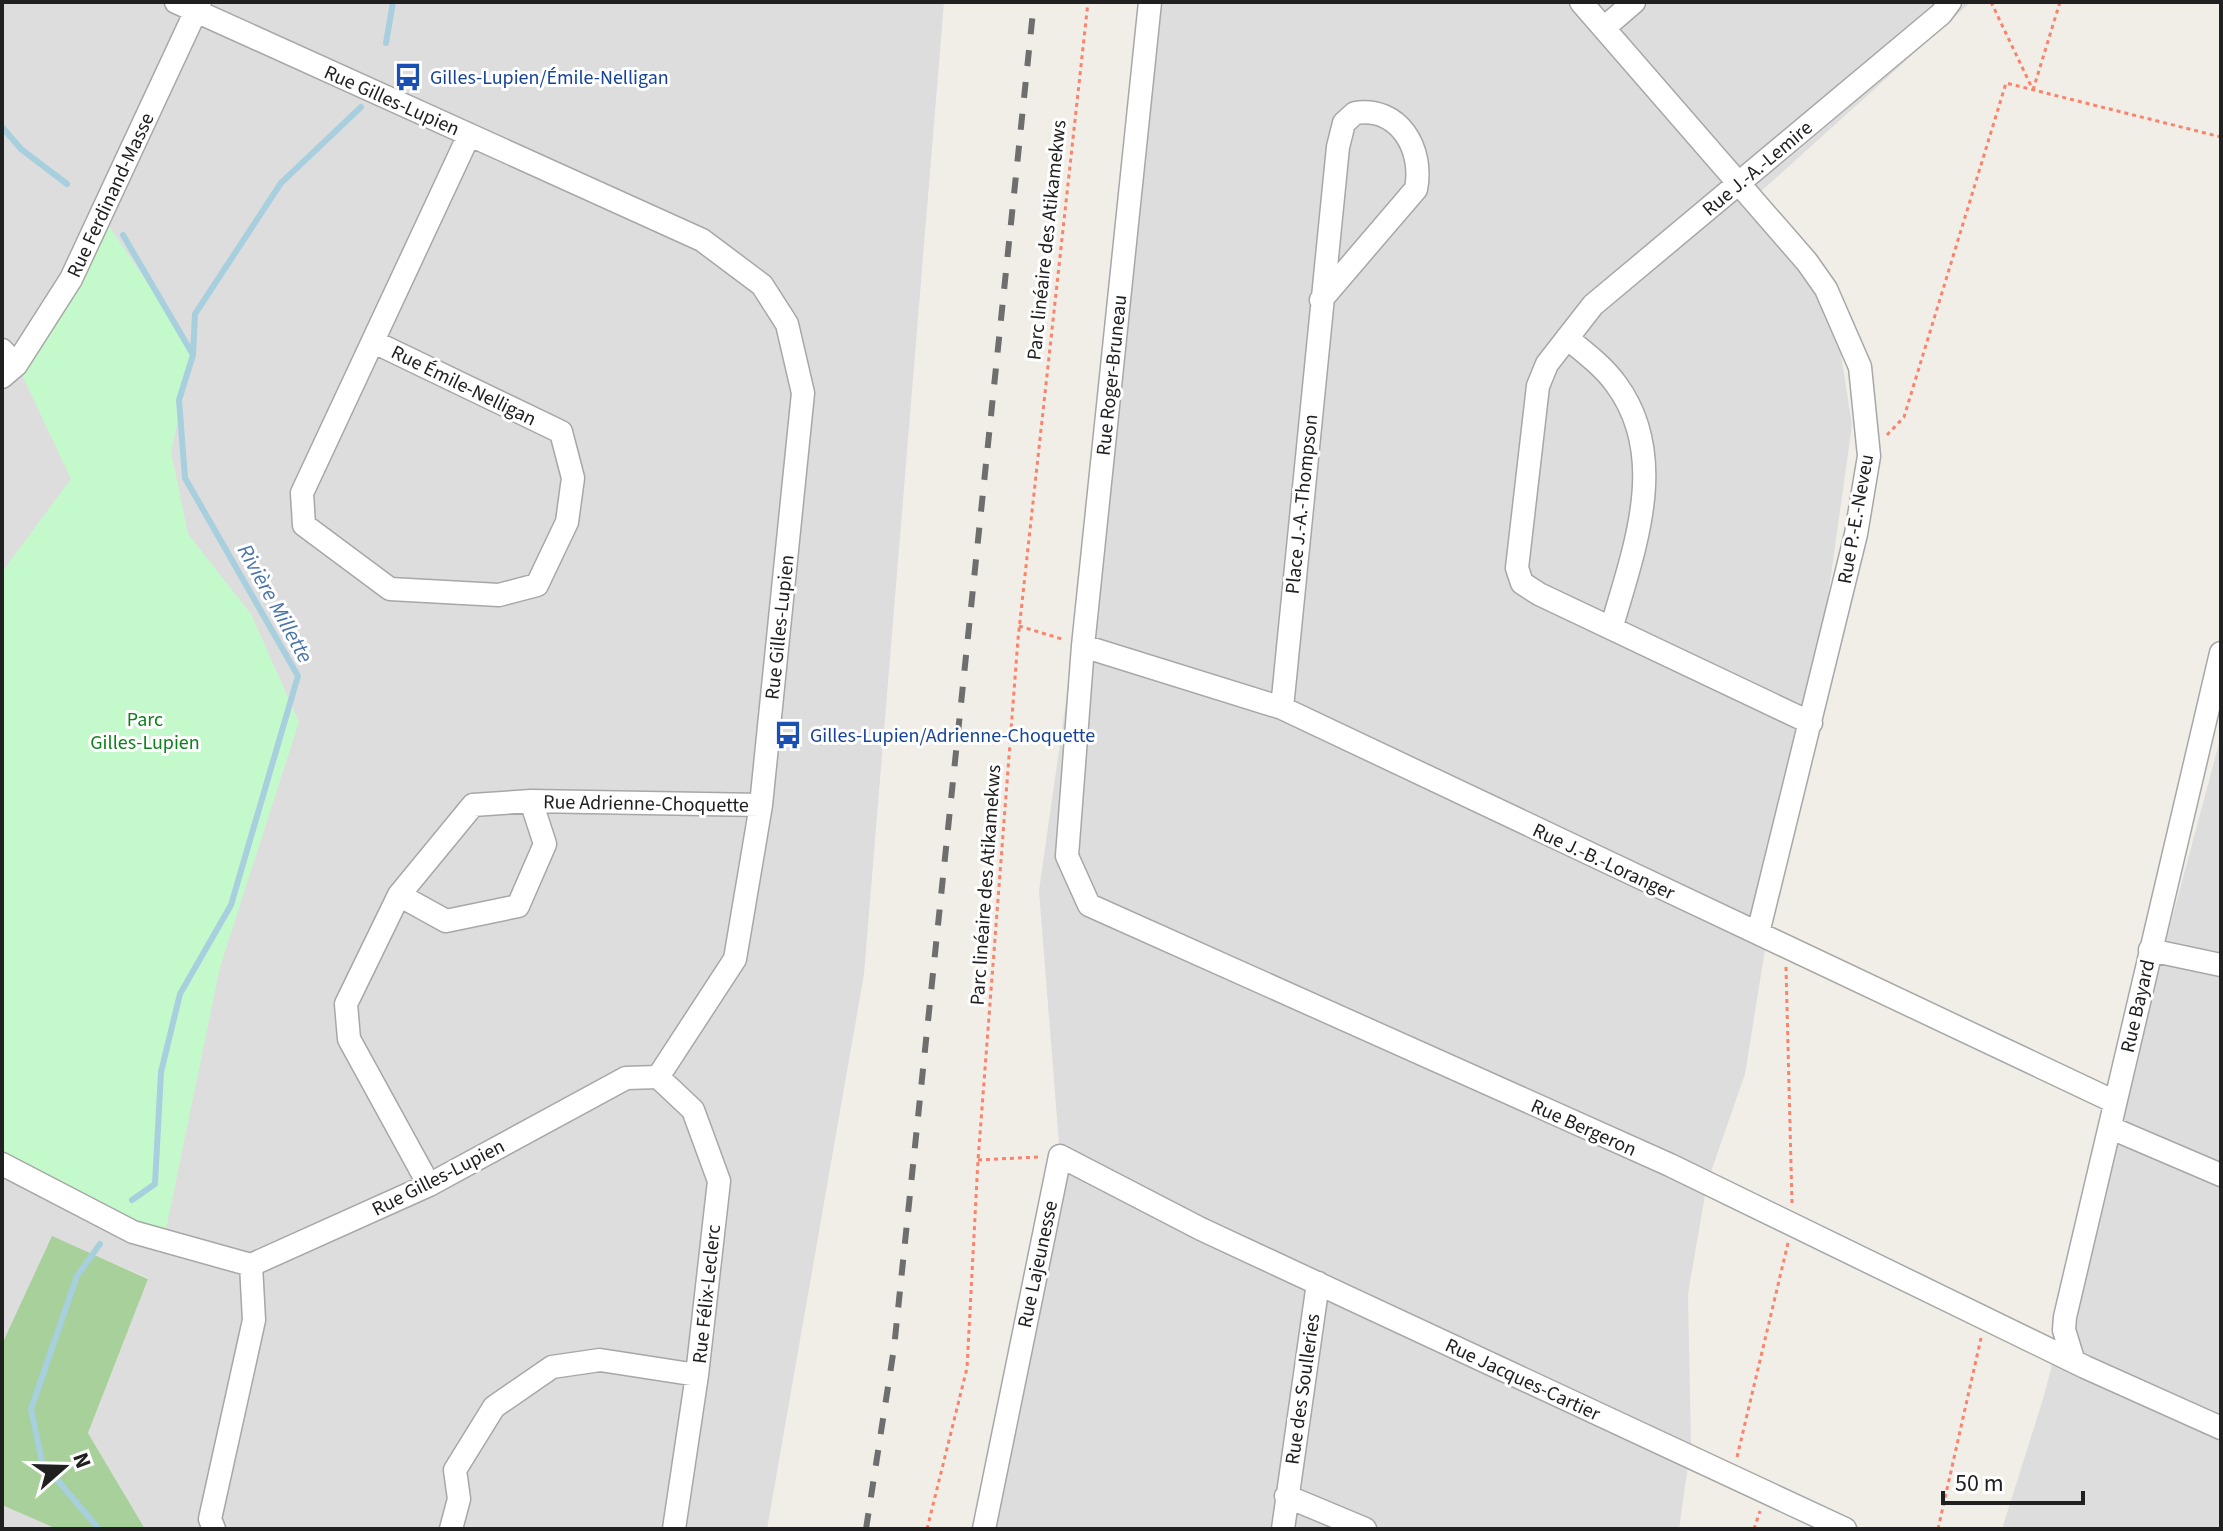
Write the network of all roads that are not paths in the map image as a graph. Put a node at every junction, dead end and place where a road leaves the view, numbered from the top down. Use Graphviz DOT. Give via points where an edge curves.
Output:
graph roads {
  1 [pos="1150,2"];
  2 [pos="1581,2"];
  3 [pos="1634,2"];
  4 [pos="1950,2"];
  5 [pos="191,5"];
  6 [pos="1604,28"];
  7 [pos="469,135"];
  8 [pos="1736,184"];
  9 [pos="1321,300"];
  10 [pos="1567,338"];
  11 [pos="374,342"];
  12 [pos="7,364"];
  13 [pos="1612,626"];
  14 [pos="1083,646"];
  15 [pos="2221,653"];
  16 [pos="1282,708"];
  17 [pos="1811,723"];
  18 [pos="1075,748"];
  19 [pos="531,801"];
  20 [pos="761,805"];
  21 [pos="399,895"];
  22 [pos="1758,933"];
  23 [pos="2150,950"];
  24 [pos="2221,965"];
  25 [pos="658,1077"];
  26 [pos="2115,1102"];
  27 [pos="2111,1128"];
  28 [pos="2,1164"];
  29 [pos="2221,1175"];
  30 [pos="429,1185"];
  31 [pos="1201,1229"];
  32 [pos="251,1265"];
  33 [pos="1318,1283"];
  34 [pos="2073,1359"];
  35 [pos="697,1375"];
  36 [pos="2221,1428"];
  37 [pos="1286,1496"];
  38 [pos="214,1529"];
  39 [pos="451,1529"];
  40 [pos="674,1529"];
  41 [pos="984,1529"];
  42 [pos="1283,1529"];
  43 [pos="1365,1529"];
  44 [pos="1845,1529"];
  1 -- 14 [label="street, Rue Roger-Bruneau"];
  2 -- 6 [label="street, Rue P.-E.-Neveu"];
  3 -- 6 [label="street"];
  4 -- 8 [label="street, Rue J.-A.-Lemire"];
  5 -- 7 [label="street, Rue Gilles-Lupien"];
  5 -- 12 [label="street, Rue Ferdinand-Masse" via="71,279"];
  6 -- 8 [label="street, Rue P.-E.-Neveu"];
  7 -- 11 [label="street, Rue Émile-Nelligan"];
  7 -- 20 [label="street, Rue Gilles-Lupien" via="702,240 762,285 787,324 803,393"];
  8 -- 10 [label="street, Rue J.-A.-Lemire" via="1593,305"];
  8 -- 17 [label="street, Rue P.-E.-Neveu" via="1826,289 1860,367 1869,456"];
  9 -- 9 [label="street, Place J.-A.-Thompson" via="1416,189 1415,149 1409,134 1367,111 1344,123"];
  9 -- 16 [label="street, Place J.-A.-Thompson"];
  10 -- 13 [label="street" via="1605,371 1625,398 1644,462 1642,523"];
  10 -- 13 [label="street, Rue J.-A.-Lemire" via="1540,376 1517,568 1522,583 1539,594"];
  11 -- 11 [label="street, Rue Émile-Nelligan" via="302,493 304,525 390,589 499,595 537,585 567,522 573,478 561,432"];
  13 -- 17 [label="street, Rue J.-A.-Lemire"];
  14 -- 16 [label="street, Rue J.-B.-Loranger"];
  14 -- 18 [label="street, Rue Roger-Bruneau"];
  15 -- 23 [label="street, Rue Bayard"];
  16 -- 22 [label="street, Rue J.-B.-Loranger"];
  17 -- 22 [label="street, Rue P.-E.-Neveu"];
  18 -- 34 [label="street, Rue Bergeron" via="1067,856 1089,905 1670,1165"];
  19 -- 20 [label="street, Rue Adrienne-Choquette"];
  19 -- 21 [label="street, Rue Adrienne-Choquette" via="473,805"];
  19 -- 21 [label="street, Rue Adrienne-Choquette" via="545,844 518,906 446,921"];
  20 -- 25 [label="street, Rue Gilles-Lupien" via="735,959"];
  21 -- 30 [label="street, Rue Adrienne-Choquette" via="346,1004 349,1039"];
  22 -- 26 [label="street, Rue J.-B.-Loranger"];
  23 -- 24 [label="street"];
  23 -- 26 [label="street, Rue Bayard"];
  25 -- 30 [label="street, Rue Gilles-Lupien" via="626,1078"];
  25 -- 35 [label="street, Rue Félix-Leclerc" via="693,1110 719,1181"];
  26 -- 27 [label="street, Rue Bayard"];
  27 -- 29 [label="street"];
  27 -- 34 [label="street, Rue Bayard" via="2065,1317"];
  28 -- 32 [label="street" via="133,1232"];
  30 -- 32 [label="street, Rue Gilles-Lupien"];
  31 -- 33 [label="street, Rue Jacques-Cartier"];
  31 -- 41 [label="street, Rue Lajeunesse" via="1060,1156"];
  32 -- 38 [label="street" via="254,1320 210,1519"];
  33 -- 37 [label="street, Rue des Soulleries"];
  33 -- 44 [label="street, Rue Jacques-Cartier"];
  34 -- 36 [label="street, Rue Bergeron"];
  35 -- 39 [label="street" via="600,1360 552,1367 494,1407 455,1470 459,1499"];
  35 -- 40 [label="street, Rue Félix-Leclerc"];
  37 -- 42 [label="street, Rue des Soulleries"];
  37 -- 43 [label="street"];
}
